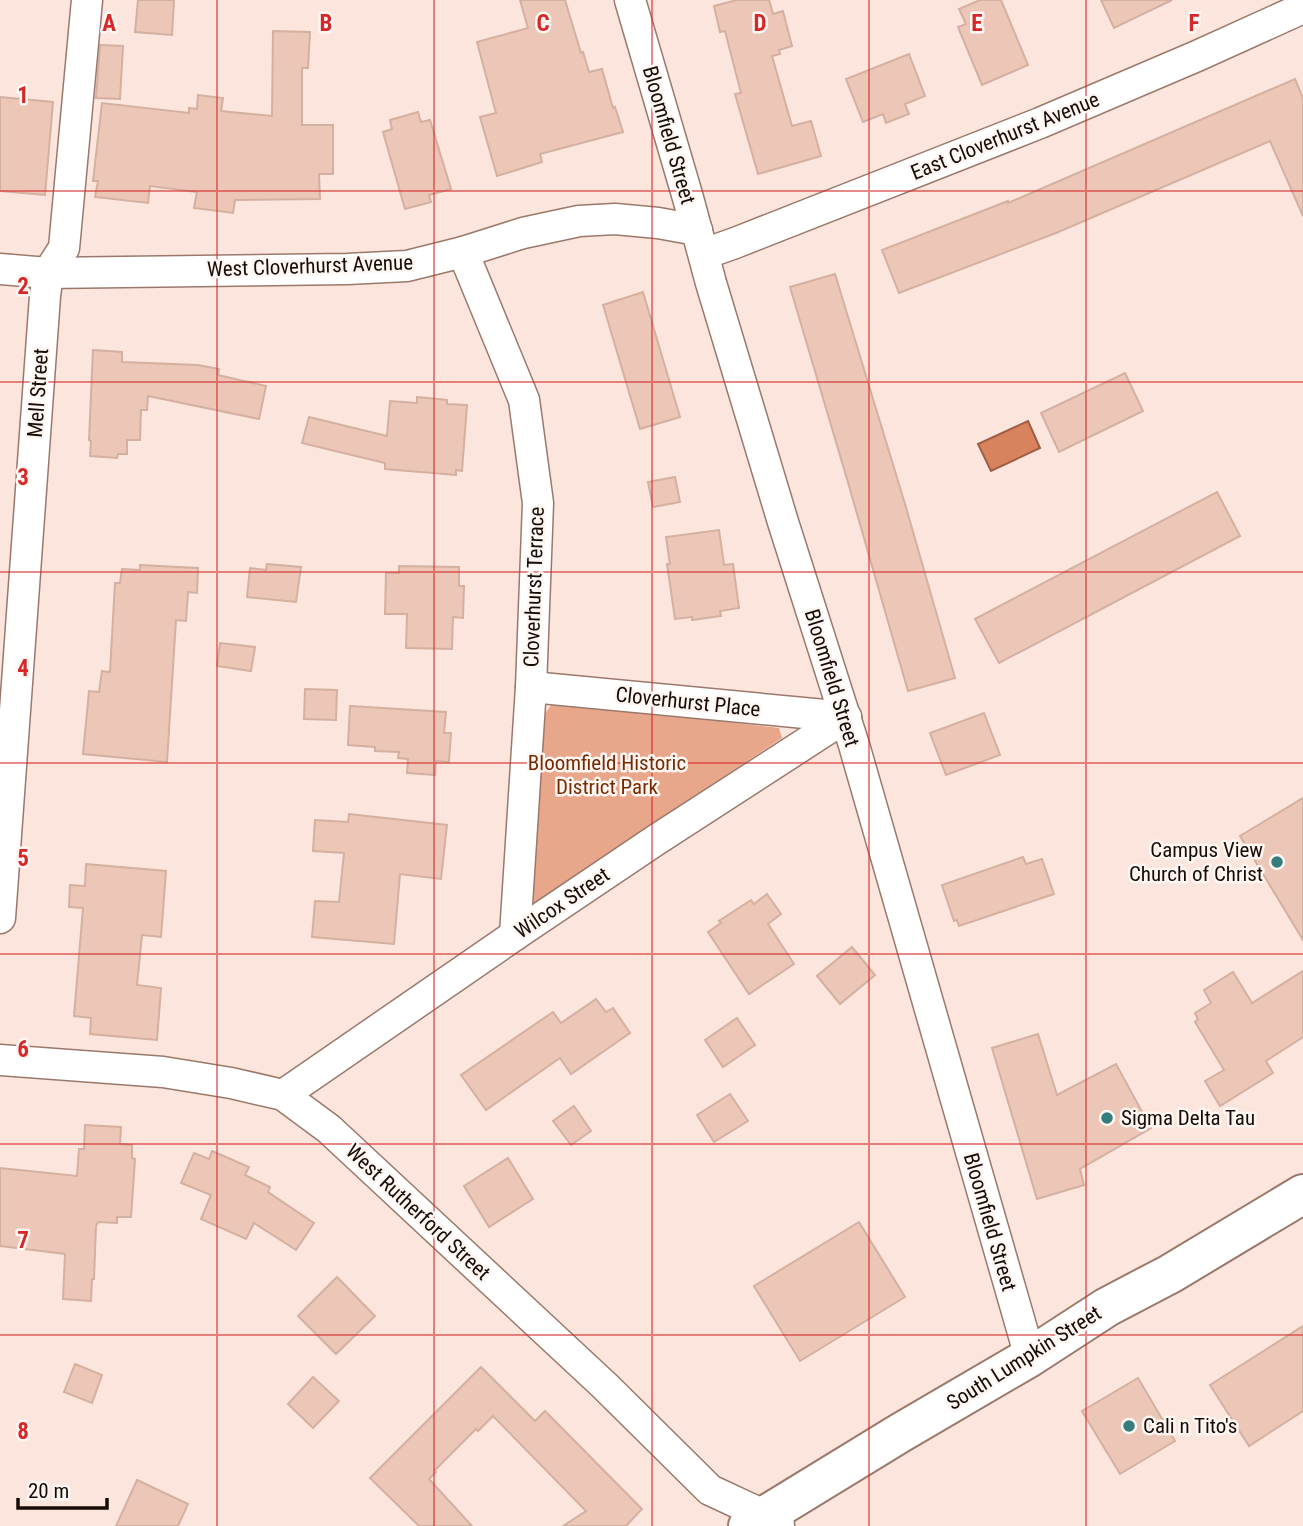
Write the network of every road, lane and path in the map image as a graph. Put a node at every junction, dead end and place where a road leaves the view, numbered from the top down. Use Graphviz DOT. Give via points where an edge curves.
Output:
graph roads {
  1 [pos="87,0"];
  2 [pos="630,0"];
  3 [pos="1303,8"];
  4 [pos="700,242"];
  5 [pos="463,252"];
  6 [pos="0,269"];
  7 [pos="48,273"];
  8 [pos="531,687"];
  9 [pos="846,717"];
  10 [pos="0,918"];
  11 [pos="515,934"];
  12 [pos="0,1060"];
  13 [pos="284,1095"];
  14 [pos="1303,1194"];
  15 [pos="1030,1357"];
  16 [pos="765,1523"];
  1 -- 7 [label="street, Mell Street" via="64,248"];
  2 -- 4 [label="street, Bloomfield Street"];
  3 -- 4 [label="street, East Cloverhurst Avenue" via="1020,131 735,243"];
  4 -- 5 [label="street, West Cloverhurst Avenue" via="658,223 615,219 523,233"];
  4 -- 9 [label="street, Bloomfield Street"];
  5 -- 7 [label="street, West Cloverhurst Avenue" via="407,266"];
  5 -- 8 [label="street, Cloverhurst Terrace" via="524,400 538,503"];
  6 -- 7 [label="street, West Cloverhurst Avenue"];
  7 -- 10 [label="street, Mell Street"];
  8 -- 9 [label="street, Cloverhurst Place"];
  8 -- 11 [label="street, Cloverhurst Terrace"];
  9 -- 11 [label="street, Wilcox Street"];
  9 -- 15 [label="street, Bloomfield Street"];
  11 -- 13 [label="street, Wilcox Street"];
  12 -- 13 [label="street, West Rutherford Street" via="163,1072"];
  13 -- 16 [label="street, West Rutherford Street" via="329,1129 710,1490"];
  14 -- 15 [label="main road, South Lumpkin Street"];
  15 -- 16 [label="main road, South Lumpkin Street" via="900,1433"];
}
